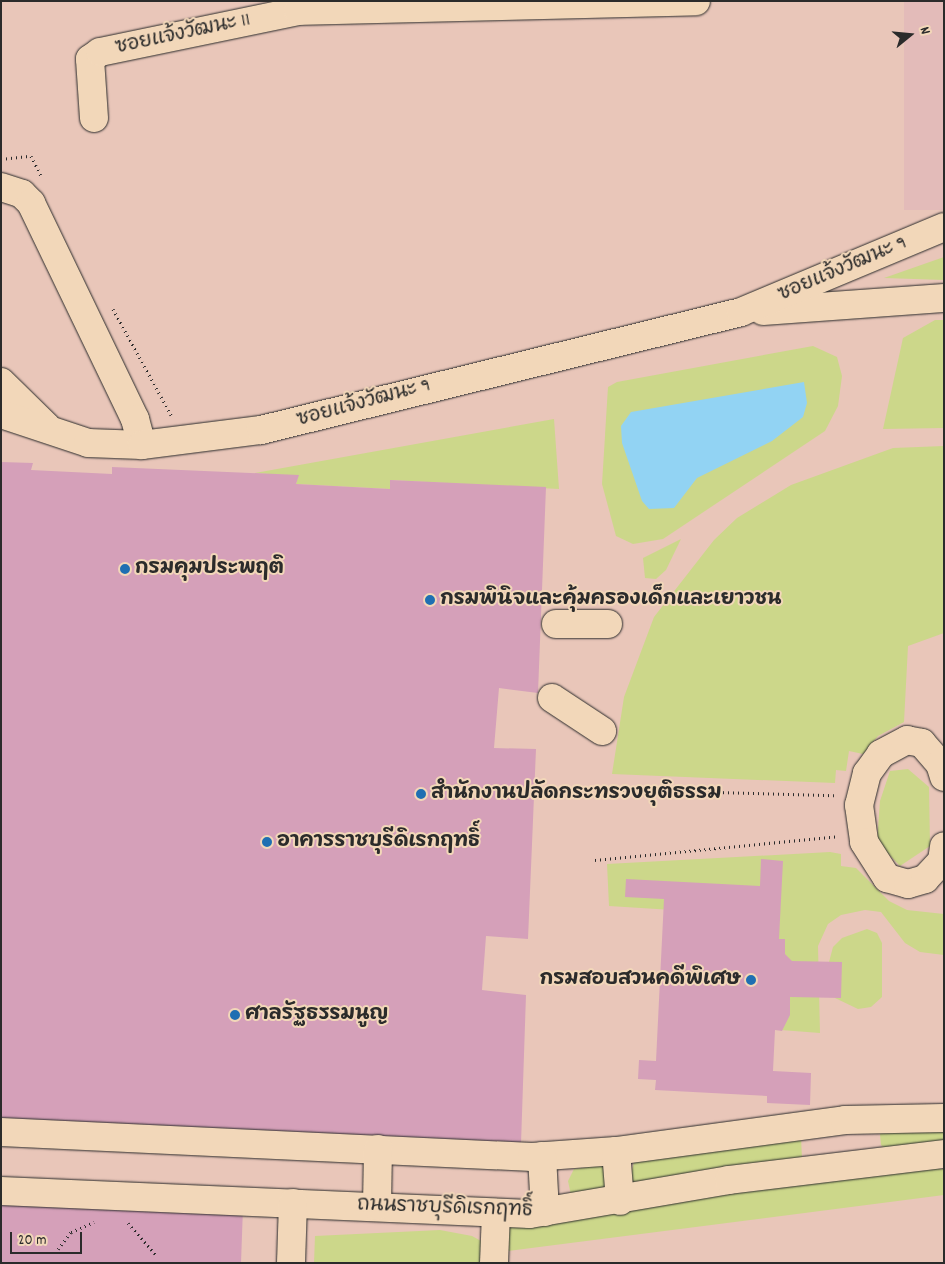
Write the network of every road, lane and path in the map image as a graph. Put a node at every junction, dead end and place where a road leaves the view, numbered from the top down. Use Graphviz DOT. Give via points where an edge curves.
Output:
graph roads {
  1 [pos="696,1"];
  2 [pos="297,6"];
  3 [pos="94,118"];
  4 [pos="1,187"];
  5 [pos="944,227"];
  6 [pos="944,298"];
  7 [pos="742,312"];
  8 [pos="1,382"];
  9 [pos="1,414"];
  10 [pos="54,433"];
  11 [pos="142,446"];
  12 [pos="556,624"];
  13 [pos="608,624"];
  14 [pos="552,698"];
  15 [pos="602,731"];
  16 [pos="944,777"];
  17 [pos="598,789"];
  18 [pos="861,796"];
  19 [pos="863,833"];
  20 [pos="944,846"];
  21 [pos="595,860"];
  22 [pos="872,1118"];
  23 [pos="944,1118"];
  24 [pos="1,1132"];
  25 [pos="378,1149"];
  26 [pos="616,1151"];
  27 [pos="944,1154"];
  28 [pos="542,1156"];
  29 [pos="872,1161"];
  30 [pos="1,1191"];
  31 [pos="620,1201"];
  32 [pos="293,1204"];
  33 [pos="377,1206"];
  34 [pos="545,1212"];
  35 [pos="496,1213"];
  36 [pos="104,1218"];
  37 [pos="119,1220"];
  38 [pos="58,1249"];
  39 [pos="157,1256"];
  40 [pos="292,1263"];
  41 [pos="494,1263"];
  1 -- 2 [label="street, ซอยแจ้งวัฒนะ 11"];
  2 -- 3 [label="street, ซอยแจ้งวัฒนะ 11" via="100,52 90,59"];
  4 -- 11 [label="street" via="22,194 31,203 135,419"];
  5 -- 7 [label="street, ซอยแจ้งวัฒนะ 9"];
  6 -- 7 [label="street, ซอยแจ้งวัฒนะ 9"];
  7 -- 11 [label="street, ซอยแจ้งวัฒนะ 9" via="270,428"];
  8 -- 10 [label="street, ซอยแจ้งวัฒนะ 9"];
  9 -- 10 [label="street"];
  10 -- 11 [label="street, ซอยแจ้งวัฒนะ 9" via="88,443"];
  12 -- 13 [label="street"];
  14 -- 15 [label="street"];
  16 -- 18 [label="street" via="940,764 922,743 906,740 880,754 867,773"];
  17 -- 18 [label="path"];
  18 -- 19 [label="street"];
  19 -- 20 [label="street" via="873,863 882,873 908,884 925,878 942,861"];
  19 -- 21 [label="path"];
  22 -- 23 [label="street"];
  22 -- 26 [label="street"];
  22 -- 29 [label="street"];
  24 -- 25 [label="street" via="182,1143"];
  25 -- 28 [label="street"];
  25 -- 33 [label="street"];
  26 -- 28 [label="street"];
  26 -- 31 [label="street"];
  27 -- 29 [label="street, ถนนราชบุรีดิเรกฤทธิ์"];
  28 -- 34 [label="street"];
  29 -- 31 [label="street, ถนนราชบุรีดิเรกฤทธิ์" via="729,1180"];
  30 -- 32 [label="street, ถนนราชบุรีดิเรกฤทธิ์"];
  31 -- 34 [label="street, ถนนราชบุรีดิเรกฤทธิ์"];
  32 -- 33 [label="street, ถนนราชบุรีดิเรกฤทธิ์"];
  32 -- 40 [label="street"];
  33 -- 35 [label="street, ถนนราชบุรีดิเรกฤทธิ์"];
  34 -- 35 [label="street, ถนนราชบุรีดิเรกฤทธิ์"];
  35 -- 41 [label="street"];
  36 -- 38 [label="path" via="71,1232"];
  37 -- 39 [label="path" via="127,1222 144,1237"];
}
